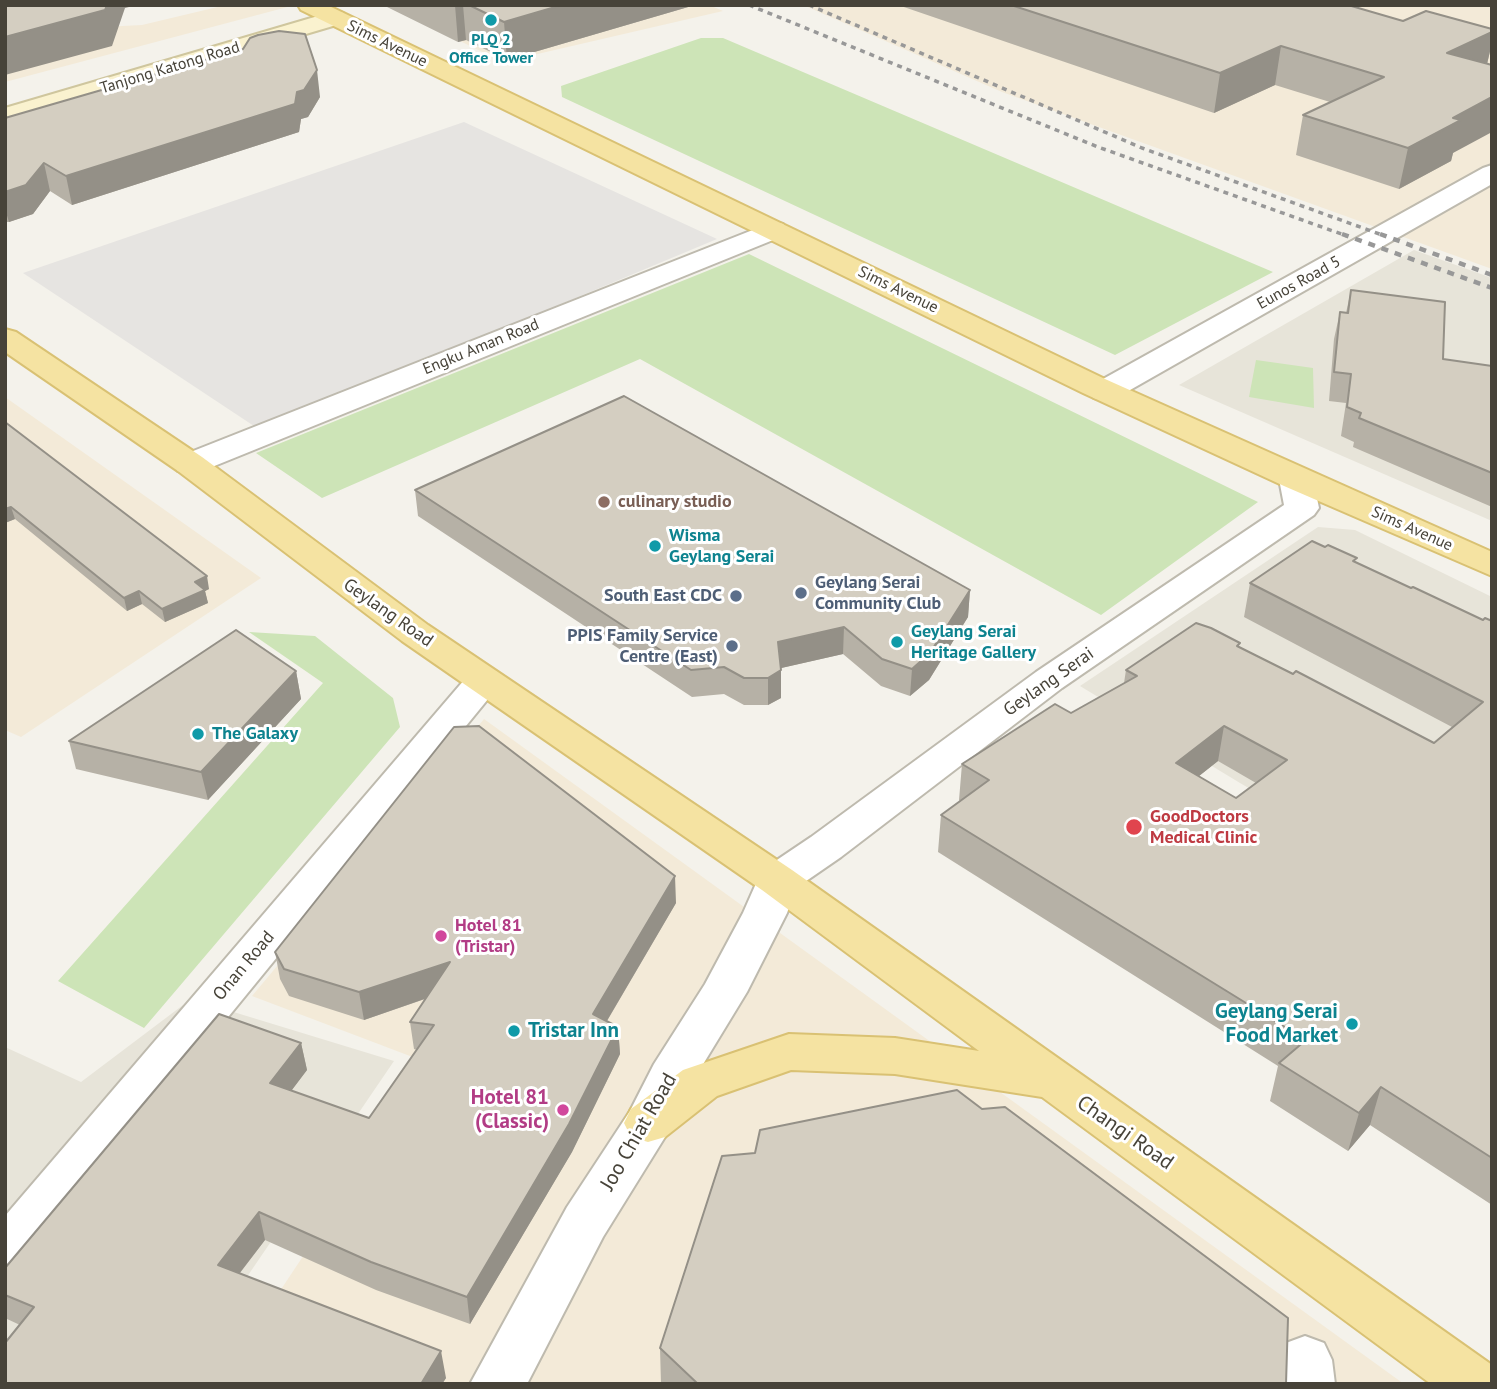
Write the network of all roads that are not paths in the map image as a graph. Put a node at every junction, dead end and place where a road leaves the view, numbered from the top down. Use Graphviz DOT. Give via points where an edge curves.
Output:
graph roads {
  1 [pos="320,11"];
  2 [pos="5,99"];
  3 [pos="5,116"];
  4 [pos="1492,173"];
  5 [pos="772,230"];
  6 [pos="5,338"];
  7 [pos="1105,391"];
  8 [pos="190,464"];
  9 [pos="1296,480"];
  10 [pos="1492,565"];
  11 [pos="484,680"];
  12 [pos="777,880"];
  13 [pos="1052,1081"];
  14 [pos="648,1123"];
  15 [pos="5,1253"];
  16 [pos="498,1384"];
  17 [pos="1474,1384"];
  1 -- 2 [label="main road, Tanjong Katong Road"];
  1 -- 3 [label="main road, Tanjong Katong Road"];
  1 -- 5 [label="main road, Sims Avenue"];
  4 -- 7 [label="street, Eunos Road 5"];
  5 -- 7 [label="main road, Sims Avenue"];
  5 -- 8 [label="street, Engku Aman Road"];
  6 -- 8 [label="main road, Geylang Road"];
  7 -- 9 [label="main road, Sims Avenue"];
  8 -- 11 [label="main road, Geylang Road"];
  9 -- 10 [label="main road, Sims Avenue"];
  9 -- 12 [label="street, Geylang Serai" via="1302,508 1049,680"];
  11 -- 12 [label="main road, Geylang Road"];
  11 -- 15 [label="street, Onan Road"];
  12 -- 13 [label="main road, Changi Road"];
  12 -- 14 [label="street, Joo Chiat Road" via="724,992"];
  13 -- 14 [label="main road" via="895,1055 789,1052 700,1083"];
  13 -- 17 [label="main road, Changi Road"];
  14 -- 16 [label="street, Joo Chiat Road" via="585,1222"];
}
